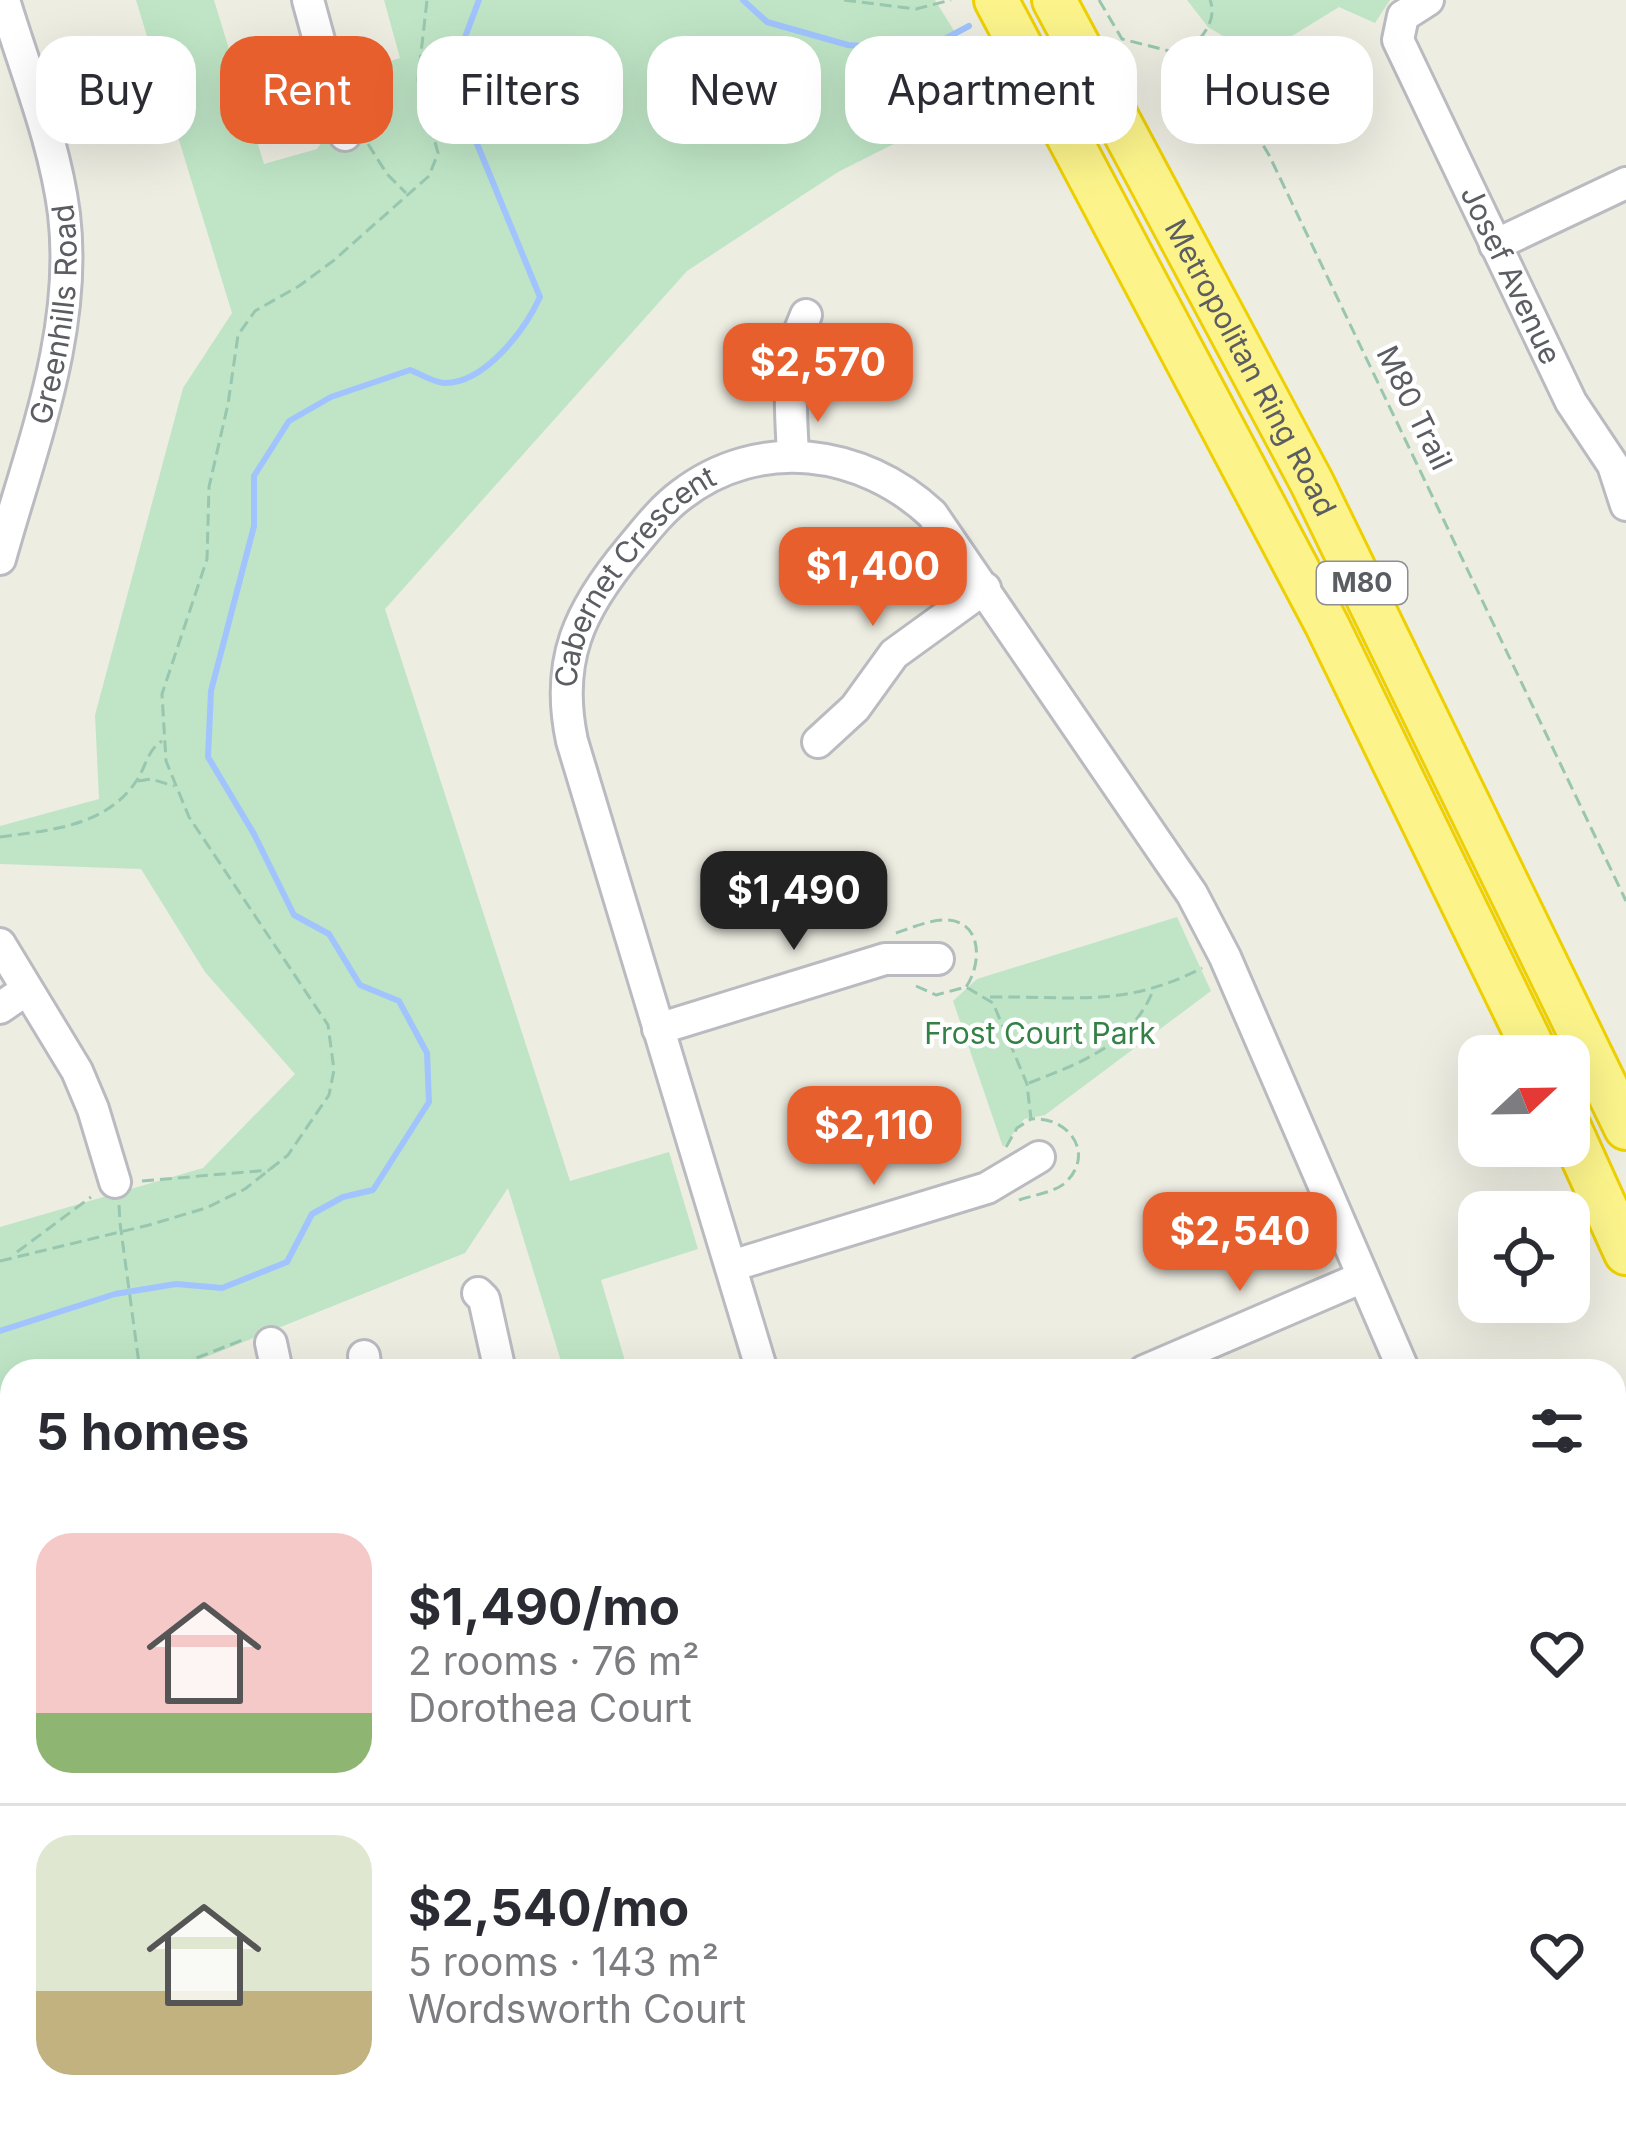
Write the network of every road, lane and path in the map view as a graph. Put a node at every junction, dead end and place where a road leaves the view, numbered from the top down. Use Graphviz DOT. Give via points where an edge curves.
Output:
graph roads {
  1 [pos="308,0"];
  2 [pos="427,0"];
  3 [pos="844,0"];
  4 [pos="951,0"];
  5 [pos="996,0"];
  6 [pos="1054,0"];
  7 [pos="1099,0"];
  8 [pos="1210,0"];
  9 [pos="1416,8"];
  10 [pos="4,12"];
  11 [pos="318,36"];
  12 [pos="1200,36"];
  13 [pos="1161,47"];
  14 [pos="1262,144"];
  15 [pos="1626,183"];
  16 [pos="1495,245"];
  17 [pos="806,315"];
  18 [pos="793,456"];
  19 [pos="1617,468"];
  20 [pos="1626,505"];
  21 [pos="1626,526"];
  22 [pos="0,559"];
  23 [pos="985,588"];
  24 [pos="163,740"];
  25 [pos="818,742"];
  26 [pos="136,781"];
  27 [pos="174,786"];
  28 [pos="0,836"];
  29 [pos="1626,901"];
  30 [pos="879,938"];
  31 [pos="0,944"];
  32 [pos="938,959"];
  33 [pos="1203,967"];
  34 [pos="904,981"];
  35 [pos="966,987"];
  36 [pos="26,991"];
  37 [pos="1153,991"];
  38 [pos="988,997"];
  39 [pos="0,1008"];
  40 [pos="658,1029"];
  41 [pos="1527,1035"];
  42 [pos="1027,1084"];
  43 [pos="1031,1119"];
  44 [pos="1626,1128"];
  45 [pos="1001,1154"];
  46 [pos="1039,1156"];
  47 [pos="1587,1167"];
  48 [pos="272,1169"];
  49 [pos="115,1182"];
  50 [pos="1010,1202"];
  51 [pos="120,1222"];
  52 [pos="1626,1252"];
  53 [pos="15,1255"];
  54 [pos="0,1261"];
  55 [pos="731,1266"];
  56 [pos="1363,1277"];
  57 [pos="478,1293"];
  58 [pos="274,1357"];
  59 [pos="138,1359"];
  60 [pos="193,1359"];
  61 [pos="497,1359"];
  62 [pos="758,1359"];
  63 [pos="1172,1359"];
  64 [pos="1399,1359"];
  1 -- 11 [label="street"];
  2 -- 24 [label="path" via="418,80 438,153 429,176 333,261 255,311 238,335 211,470 206,560 162,694"];
  3 -- 4 [label="path" via="916,9"];
  5 -- 41 [label="highway, Metropolitan Ring Road / M80" via="1327,625"];
  6 -- 44 [label="highway, Metropolitan Ring Road / M80" via="1312,483"];
  7 -- 13 [label="path, M80 Trail" via="1122,39"];
  8 -- 12 [label="path" via="1214,11"];
  9 -- 16 [label="street, Josef Avenue" via="1397,40"];
  10 -- 22 [label="street, Greenhills Road" via="58,183 67,277 53,368"];
  14 -- 29 [label="path, M80 Trail"];
  15 -- 16 [label="street"];
  16 -- 19 [label="street, Josef Avenue" via="1588,450"];
  17 -- 18 [label="street" via="790,377"];
  18 -- 23 [label="street, Cabernet Crescent" via="862,468 911,495"];
  18 -- 40 [label="street, Cabernet Crescent" via="729,468 681,495 616,566 572,643 565,691 572,741"];
  19 -- 20 [label="street, Josef Avenue"];
  19 -- 21 [label="street, Josef Avenue"];
  23 -- 25 [label="street" via="893,654 855,708"];
  23 -- 56 [label="street, Cabernet Crescent" via="1192,894"];
  24 -- 26 [label="path"];
  24 -- 27 [label="path"];
  26 -- 27 [label="path"];
  26 -- 28 [label="path" via="89,820"];
  27 -- 48 [label="path" via="319,1008 333,1044 328,1095 300,1142"];
  30 -- 35 [label="path" via="942,920 962,925 979,960"];
  31 -- 36 [label="street"];
  32 -- 40 [label="street" via="885,959"];
  33 -- 37 [label="path"];
  34 -- 35 [label="path" via="936,995"];
  35 -- 38 [label="path"];
  36 -- 39 [label="street"];
  36 -- 49 [label="street" via="77,1071"];
  37 -- 38 [label="path" via="1091,1000"];
  37 -- 42 [label="path" via="1130,1028 1101,1053"];
  38 -- 42 [label="path"];
  40 -- 55 [label="street, Cabernet Crescent"];
  42 -- 43 [label="path"];
  43 -- 45 [label="path"];
  43 -- 50 [label="path" via="1052,1119 1070,1131 1076,1163 1056,1189"];
  46 -- 55 [label="street" via="987,1188"];
  47 -- 52 [label="highway"];
  48 -- 49 [label="path" via="139,1182 119,1192"];
  48 -- 53 [label="path" via="206,1208"];
  49 -- 53 [label="path"];
  51 -- 59 [label="path, bridge"];
  53 -- 54 [label="path"];
  55 -- 62 [label="street, Cabernet Crescent"];
  56 -- 63 [label="street"];
  56 -- 64 [label="street, Cabernet Crescent"];
  57 -- 61 [label="street"];
  58 -- 60 [label="path" via="260,1332"];
}
